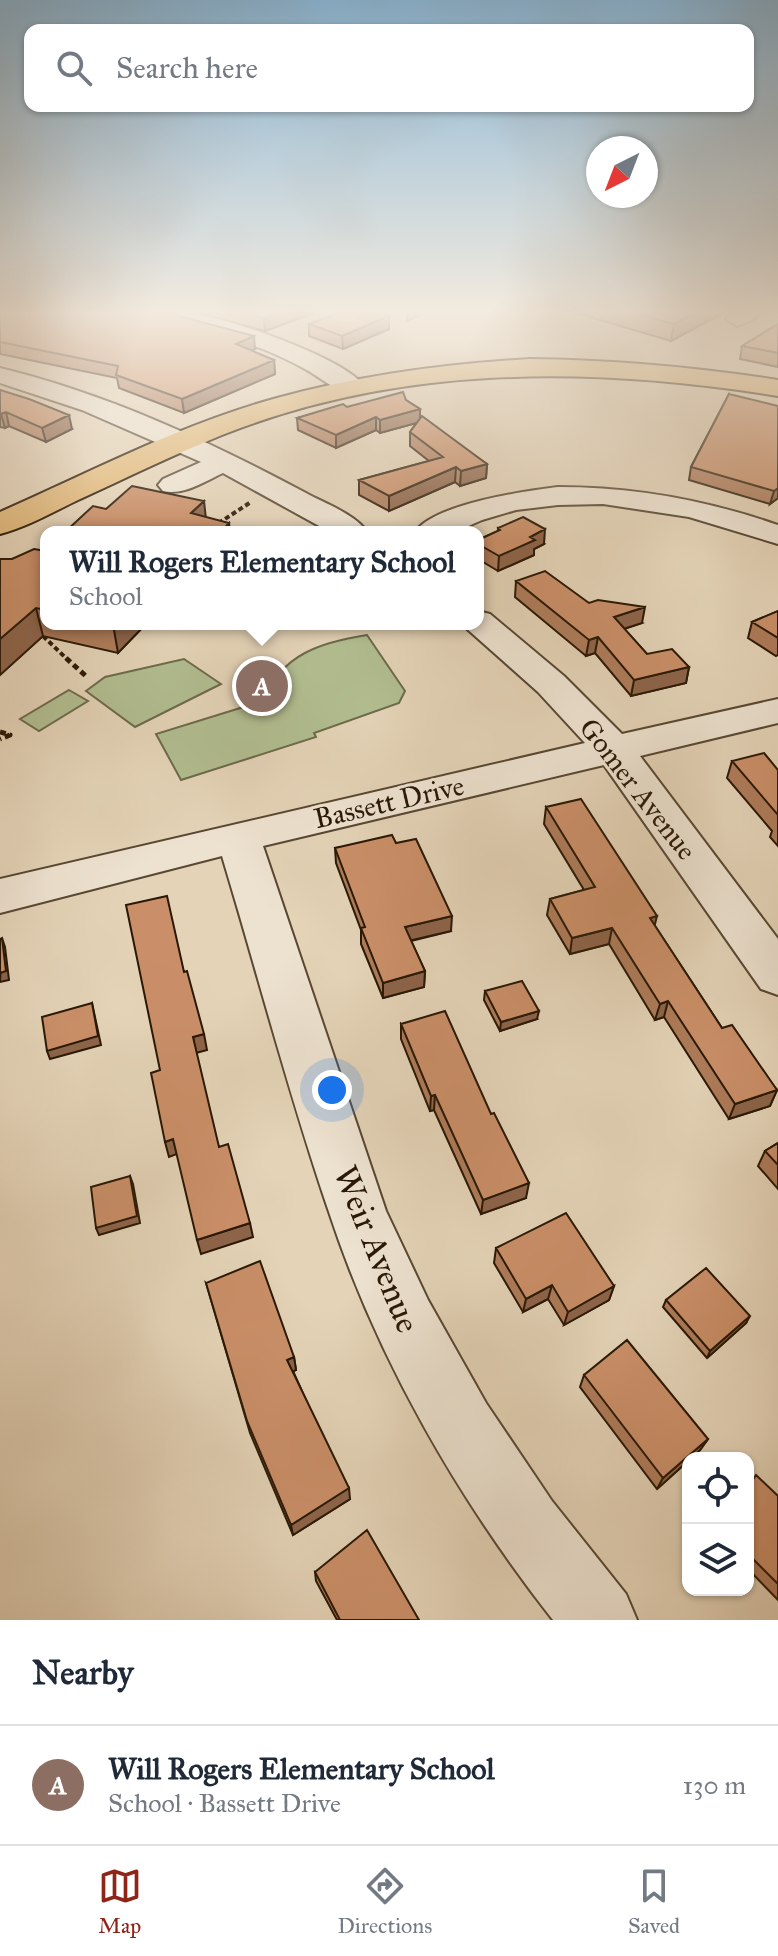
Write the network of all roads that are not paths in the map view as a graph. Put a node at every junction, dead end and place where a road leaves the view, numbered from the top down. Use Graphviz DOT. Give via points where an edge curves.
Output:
graph roads {
  1 [pos="43,389"];
  2 [pos="346,389"];
  3 [pos="182,444"];
  4 [pos="222,463"];
  5 [pos="173,485"];
  6 [pos="0,524"];
  7 [pos="341,526"];
  8 [pos="443,526"];
  9 [pos="778,535"];
  10 [pos="484,626"];
  11 [pos="778,711"];
  12 [pos="615,751"];
  13 [pos="238,837"];
  14 [pos="0,896"];
  15 [pos="778,975"];
  16 [pos="600,1620"];
  1 -- 3 [label="street"];
  2 -- 3 [label="main road" via="268,410"];
  3 -- 4 [label="street"];
  3 -- 6 [label="main road"];
  4 -- 5 [label="street"];
  4 -- 7 [label="street"];
  8 -- 9 [label="street" via="497,506 584,496 681,504"];
  10 -- 12 [label="street, Gomer Avenue" via="551,684"];
  11 -- 12 [label="street, Bassett Drive"];
  12 -- 13 [label="street, Bassett Drive"];
  12 -- 15 [label="street, Gomer Avenue"];
  13 -- 14 [label="street, Bassett Drive"];
  13 -- 16 [label="street, Weir Avenue" via="381,1272 456,1419"];
}
